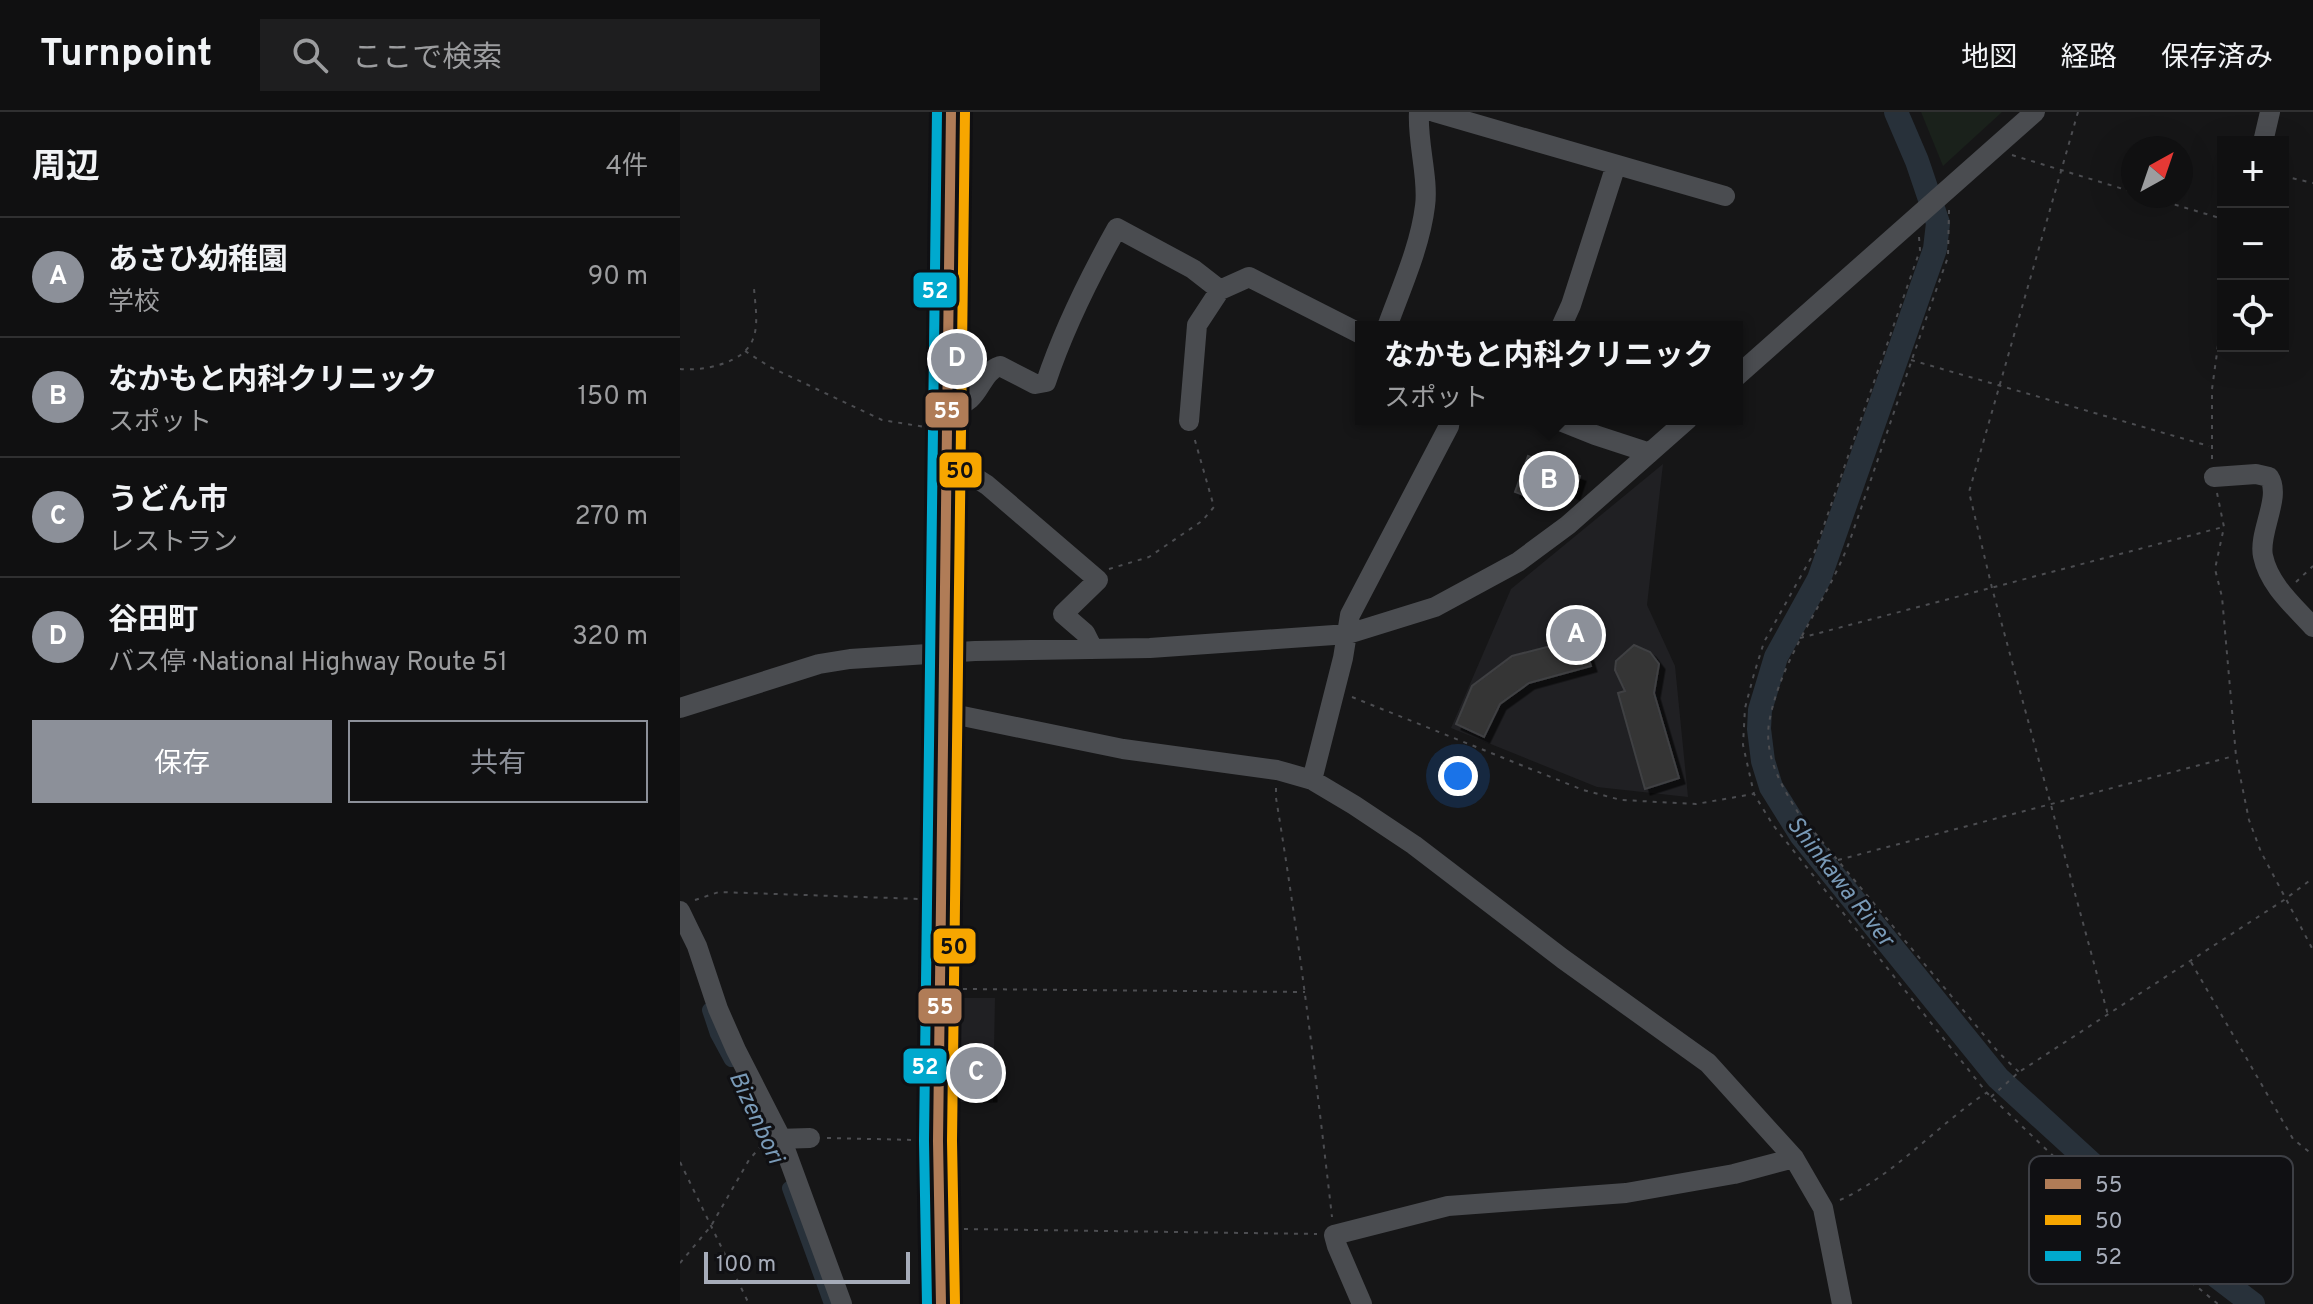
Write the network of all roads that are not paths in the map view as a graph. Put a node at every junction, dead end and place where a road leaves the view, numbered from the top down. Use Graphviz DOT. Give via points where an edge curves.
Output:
graph roads {
  1 [pos="951,112"];
  2 [pos="1419,112"];
  3 [pos="1434,112"];
  4 [pos="2035,112"];
  5 [pos="2270,112"];
  6 [pos="2264,136"];
  7 [pos="1616,165"];
  8 [pos="1725,196"];
  9 [pos="1220,290"];
  10 [pos="1389,321"];
  11 [pos="1564,321"];
  12 [pos="1355,331"];
  13 [pos="1743,371"];
  14 [pos="946,420"];
  15 [pos="1189,421"];
  16 [pos="1449,425"];
  17 [pos="1572,425"];
  18 [pos="1681,425"];
  19 [pos="1650,453"];
  20 [pos="947,466"];
  21 [pos="2214,477"];
  22 [pos="2313,627"];
  23 [pos="1348,634"];
  24 [pos="1093,649"];
  25 [pos="943,654"];
  26 [pos="680,708"];
  27 [pos="943,712"];
  28 [pos="1312,780"];
  29 [pos="686,906"];
  30 [pos="810,1138"];
  31 [pos="774,1140"];
  32 [pos="1794,1158"];
  33 [pos="842,1304"];
  34 [pos="941,1304"];
  35 [pos="1362,1304"];
  36 [pos="1842,1304"];
  1 -- 14 [label="highway"];
  2 -- 10 [label="street" via="1426,204"];
  3 -- 7 [label="street"];
  4 -- 13 [label="street"];
  5 -- 6 [label="street"];
  7 -- 8 [label="street"];
  7 -- 11 [label="street"];
  9 -- 12 [label="street" via="1249,277"];
  9 -- 14 [label="street" via="1193,269 1117,228 1089,277 1046,382 1035,384 1000,366 991,369 973,397"];
  9 -- 15 [label="street" via="1197,325"];
  14 -- 20 [label="highway"];
  16 -- 23 [label="street" via="1350,615"];
  17 -- 19 [label="street"];
  18 -- 19 [label="street"];
  19 -- 23 [label="street" via="1518,562 1435,607"];
  20 -- 24 [label="street" via="987,485 1098,580 1063,614 1076,622"];
  20 -- 25 [label="highway"];
  21 -- 22 [label="street" via="2256,474 2273,483 2262,552 2273,581"];
  23 -- 24 [label="street"];
  23 -- 28 [label="street"];
  24 -- 25 [label="street"];
  25 -- 26 [label="street" via="819,664"];
  25 -- 27 [label="highway"];
  27 -- 28 [label="street"];
  27 -- 34 [label="highway"];
  28 -- 32 [label="street" via="1414,845 1708,1063"];
  29 -- 31 [label="street" via="718,1009"];
  30 -- 31 [label="street"];
  31 -- 33 [label="street"];
  32 -- 35 [label="street" via="1626,1193 1448,1206 1334,1235"];
  32 -- 36 [label="street" via="1823,1208"];
}
